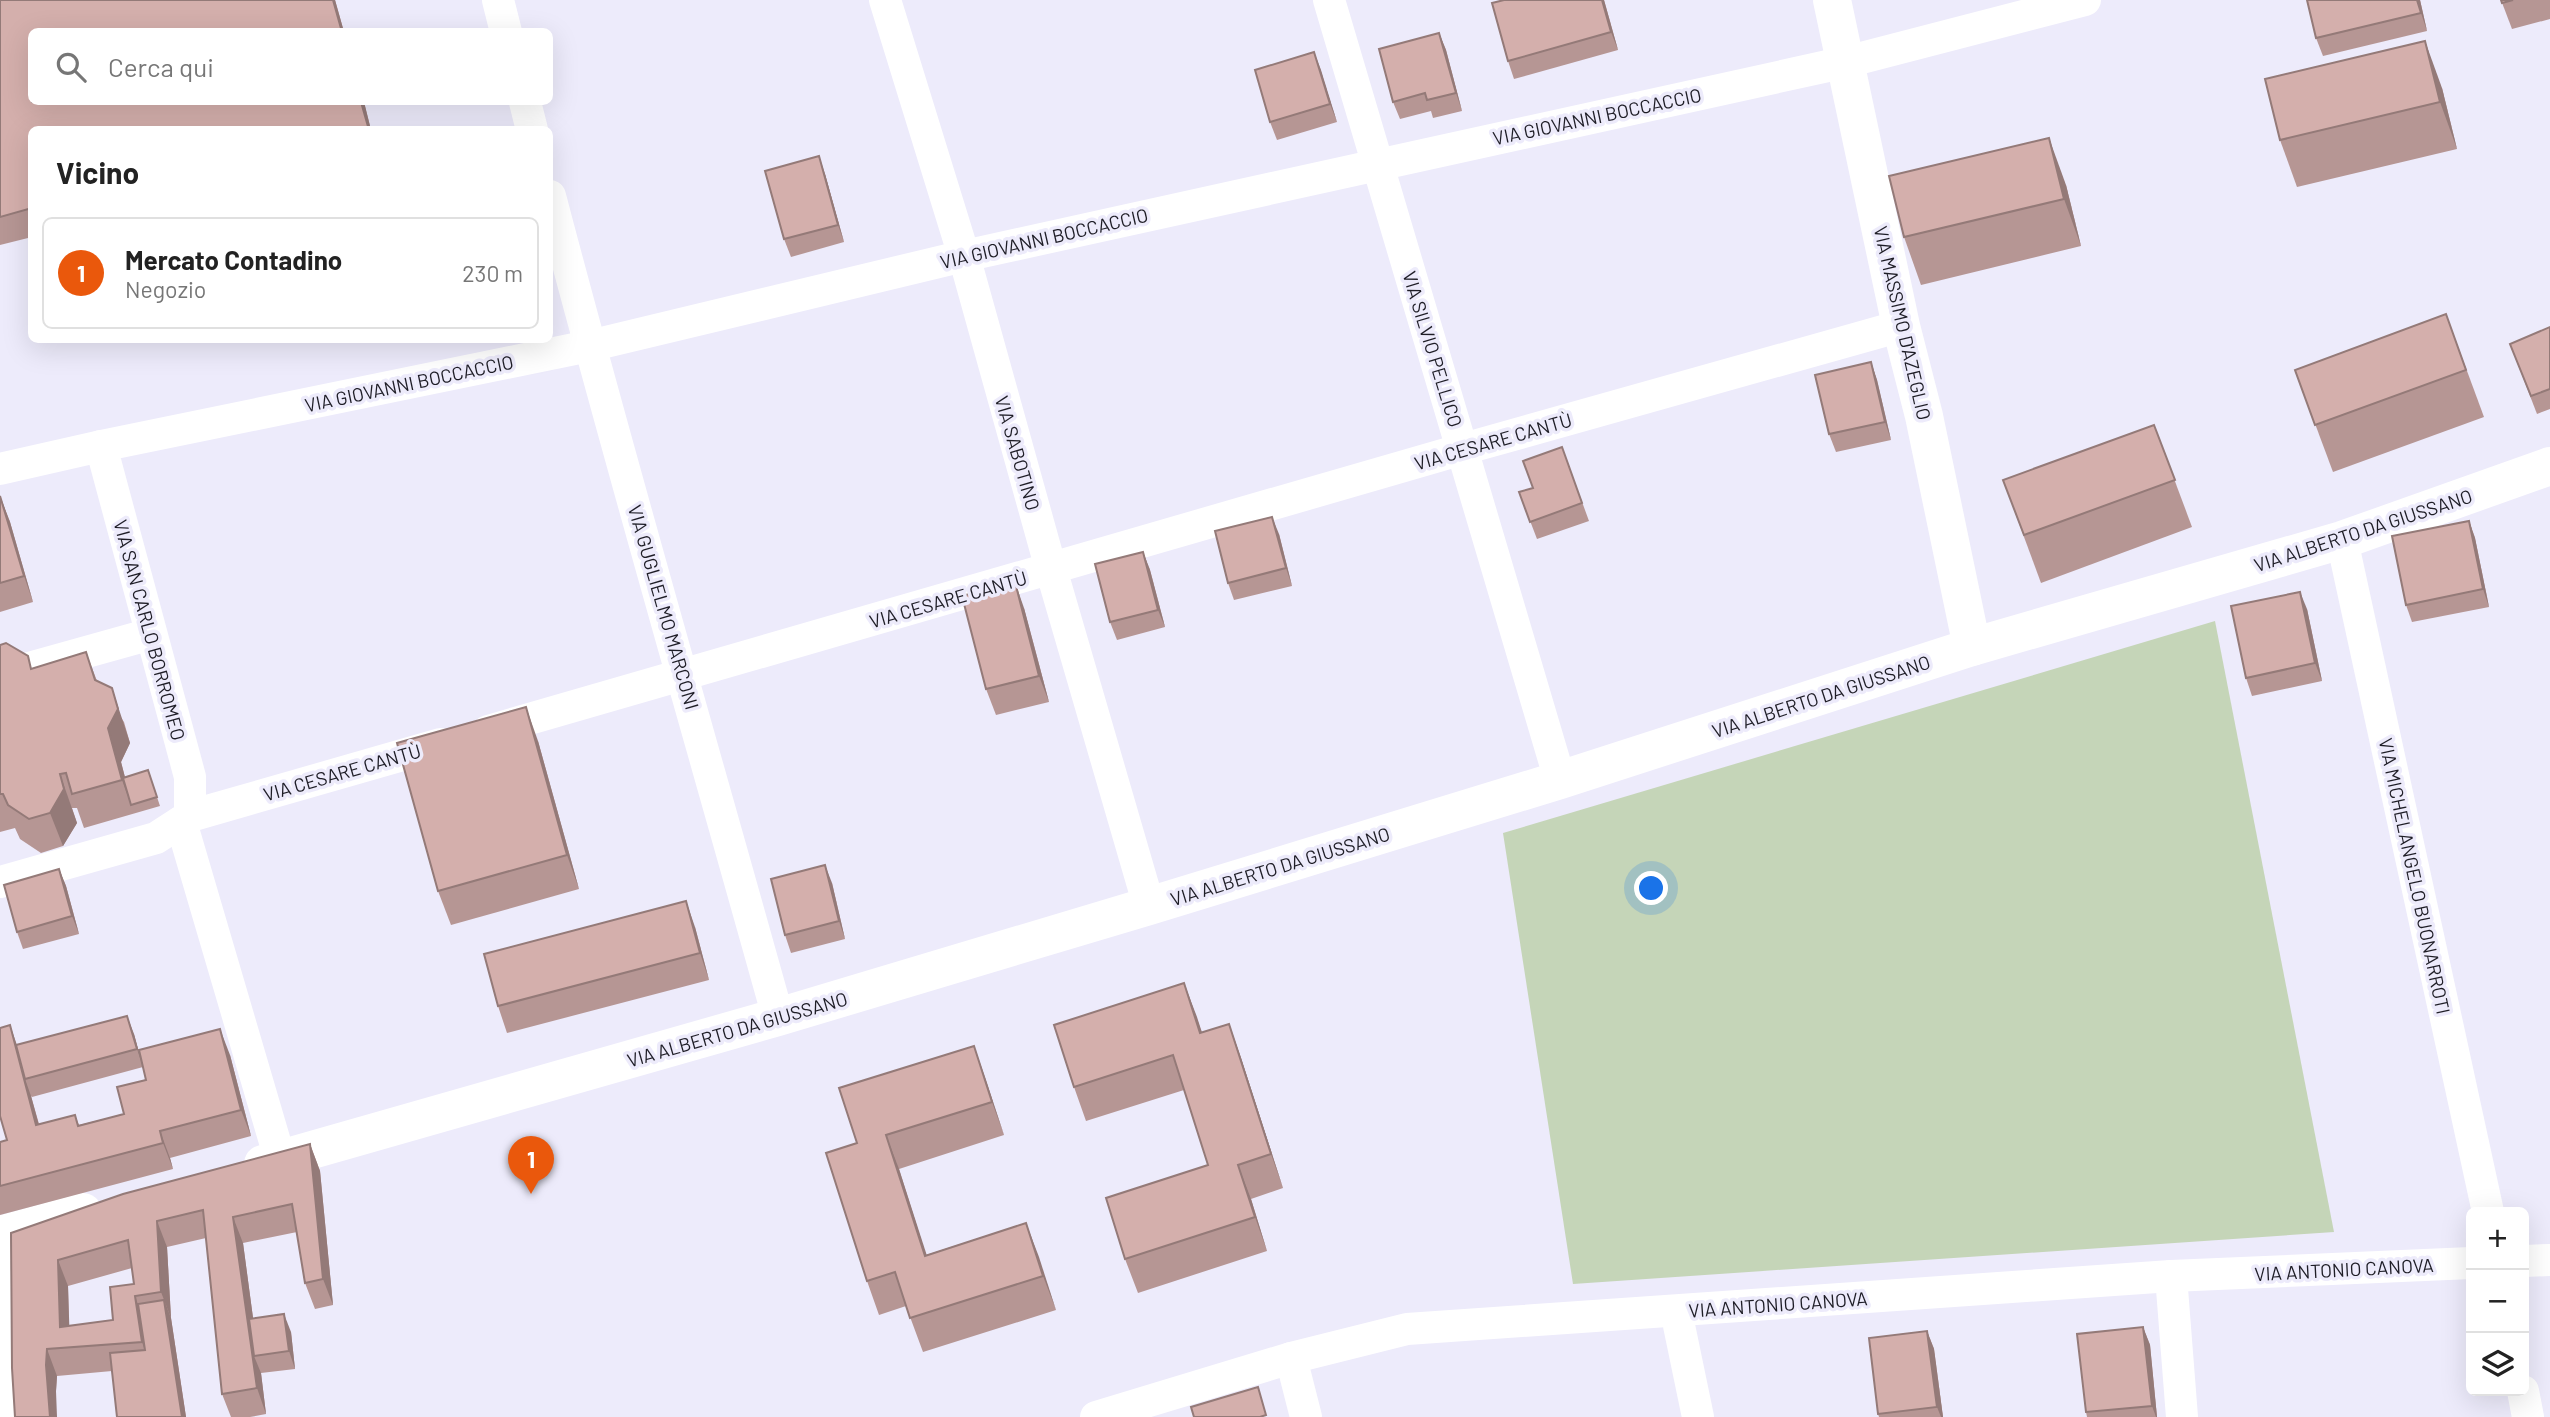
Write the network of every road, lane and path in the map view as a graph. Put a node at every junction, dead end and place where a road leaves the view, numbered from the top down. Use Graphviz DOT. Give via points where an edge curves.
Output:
graph roads {
  1 [pos="498,0"];
  2 [pos="885,0"];
  3 [pos="1329,0"];
  4 [pos="1832,0"];
  5 [pos="2085,0"];
  6 [pos="505,28"];
  7 [pos="1846,62"];
  8 [pos="526,105"];
  9 [pos="531,126"];
  10 [pos="1377,164"];
  11 [pos="553,208"];
  12 [pos="964,256"];
  13 [pos="1901,326"];
  14 [pos="589,346"];
  15 [pos="101,446"];
  16 [pos="1463,449"];
  17 [pos="2550,466"];
  18 [pos="0,469"];
  19 [pos="2342,540"];
  20 [pos="1051,569"];
  21 [pos="151,634"];
  22 [pos="1972,647"];
  23 [pos="683,675"];
  24 [pos="0,676"];
  25 [pos="1560,780"];
  26 [pos="186,819"];
  27 [pos="0,882"];
  28 [pos="1149,906"];
  29 [pos="778,1017"];
  30 [pos="280,1159"];
  31 [pos="235,1171"];
  32 [pos="114,1204"];
  33 [pos="2487,1207"];
  34 [pos="0,1235"];
  35 [pos="2550,1259"];
  36 [pos="2529,1261"];
  37 [pos="2466,1263"];
  38 [pos="2171,1276"];
  39 [pos="1676,1311"];
  40 [pos="1291,1358"];
  41 [pos="2524,1396"];
  42 [pos="6,1417"];
  43 [pos="1096,1417"];
  44 [pos="1306,1417"];
  45 [pos="1698,1417"];
  46 [pos="2182,1417"];
  47 [pos="2528,1417"];
  1 -- 6 [label="street"];
  2 -- 12 [label="street, VIA SABOTINO"];
  3 -- 10 [label="street, VIA SILVIO PELLICO"];
  4 -- 7 [label="street, VIA MASSIMO D'AZEGLIO"];
  5 -- 7 [label="street, VIA GIOVANNI BOCCACCIO"];
  7 -- 10 [label="street, VIA GIOVANNI BOCCACCIO"];
  7 -- 13 [label="street, VIA MASSIMO D'AZEGLIO"];
  8 -- 9 [label="street"];
  10 -- 12 [label="street, VIA GIOVANNI BOCCACCIO"];
  10 -- 16 [label="street, VIA SILVIO PELLICO"];
  11 -- 14 [label="street, VIA GUGLIELMO MARCONI"];
  12 -- 14 [label="street, VIA GIOVANNI BOCCACCIO"];
  12 -- 20 [label="street, VIA SABOTINO"];
  13 -- 16 [label="street, VIA CESARE CANTÙ"];
  13 -- 22 [label="street, VIA MASSIMO D'AZEGLIO"];
  14 -- 15 [label="street, VIA GIOVANNI BOCCACCIO"];
  14 -- 23 [label="street, VIA GUGLIELMO MARCONI"];
  15 -- 18 [label="street, VIA GIOVANNI BOCCACCIO"];
  15 -- 21 [label="street, VIA SAN CARLO BORROMEO"];
  16 -- 20 [label="street, VIA CESARE CANTÙ"];
  16 -- 25 [label="street, VIA SILVIO PELLICO"];
  17 -- 19 [label="street, VIA ALBERTO DA GIUSSANO"];
  19 -- 22 [label="street, VIA ALBERTO DA GIUSSANO"];
  19 -- 33 [label="street, VIA MICHELANGELO BUONARROTI"];
  20 -- 23 [label="street, VIA CESARE CANTÙ"];
  20 -- 28 [label="street, VIA SABOTINO"];
  21 -- 24 [label="street"];
  21 -- 26 [label="street, VIA SAN CARLO BORROMEO" via="190,777"];
  22 -- 25 [label="street, VIA ALBERTO DA GIUSSANO"];
  23 -- 26 [label="street, VIA CESARE CANTÙ"];
  23 -- 29 [label="street, VIA GUGLIELMO MARCONI"];
  25 -- 28 [label="street, VIA ALBERTO DA GIUSSANO"];
  26 -- 27 [label="street, VIA CESARE CANTÙ" via="156,838"];
  26 -- 30 [label="street, VIA SAN CARLO BORROMEO"];
  28 -- 29 [label="street, VIA ALBERTO DA GIUSSANO"];
  29 -- 30 [label="street, VIA ALBERTO DA GIUSSANO"];
  30 -- 31 [label="street, VIA ALBERTO DA GIUSSANO"];
  32 -- 34 [label="street"];
  34 -- 42 [label="street"];
  35 -- 36 [label="street"];
  37 -- 38 [label="street, VIA ANTONIO CANOVA"];
  38 -- 39 [label="street, VIA ANTONIO CANOVA"];
  38 -- 46 [label="street"];
  39 -- 40 [label="street, VIA ANTONIO CANOVA" via="1407,1329"];
  39 -- 45 [label="street"];
  40 -- 43 [label="street, VIA ANTONIO CANOVA"];
  40 -- 44 [label="street"];
  41 -- 47 [label="street"];
}
